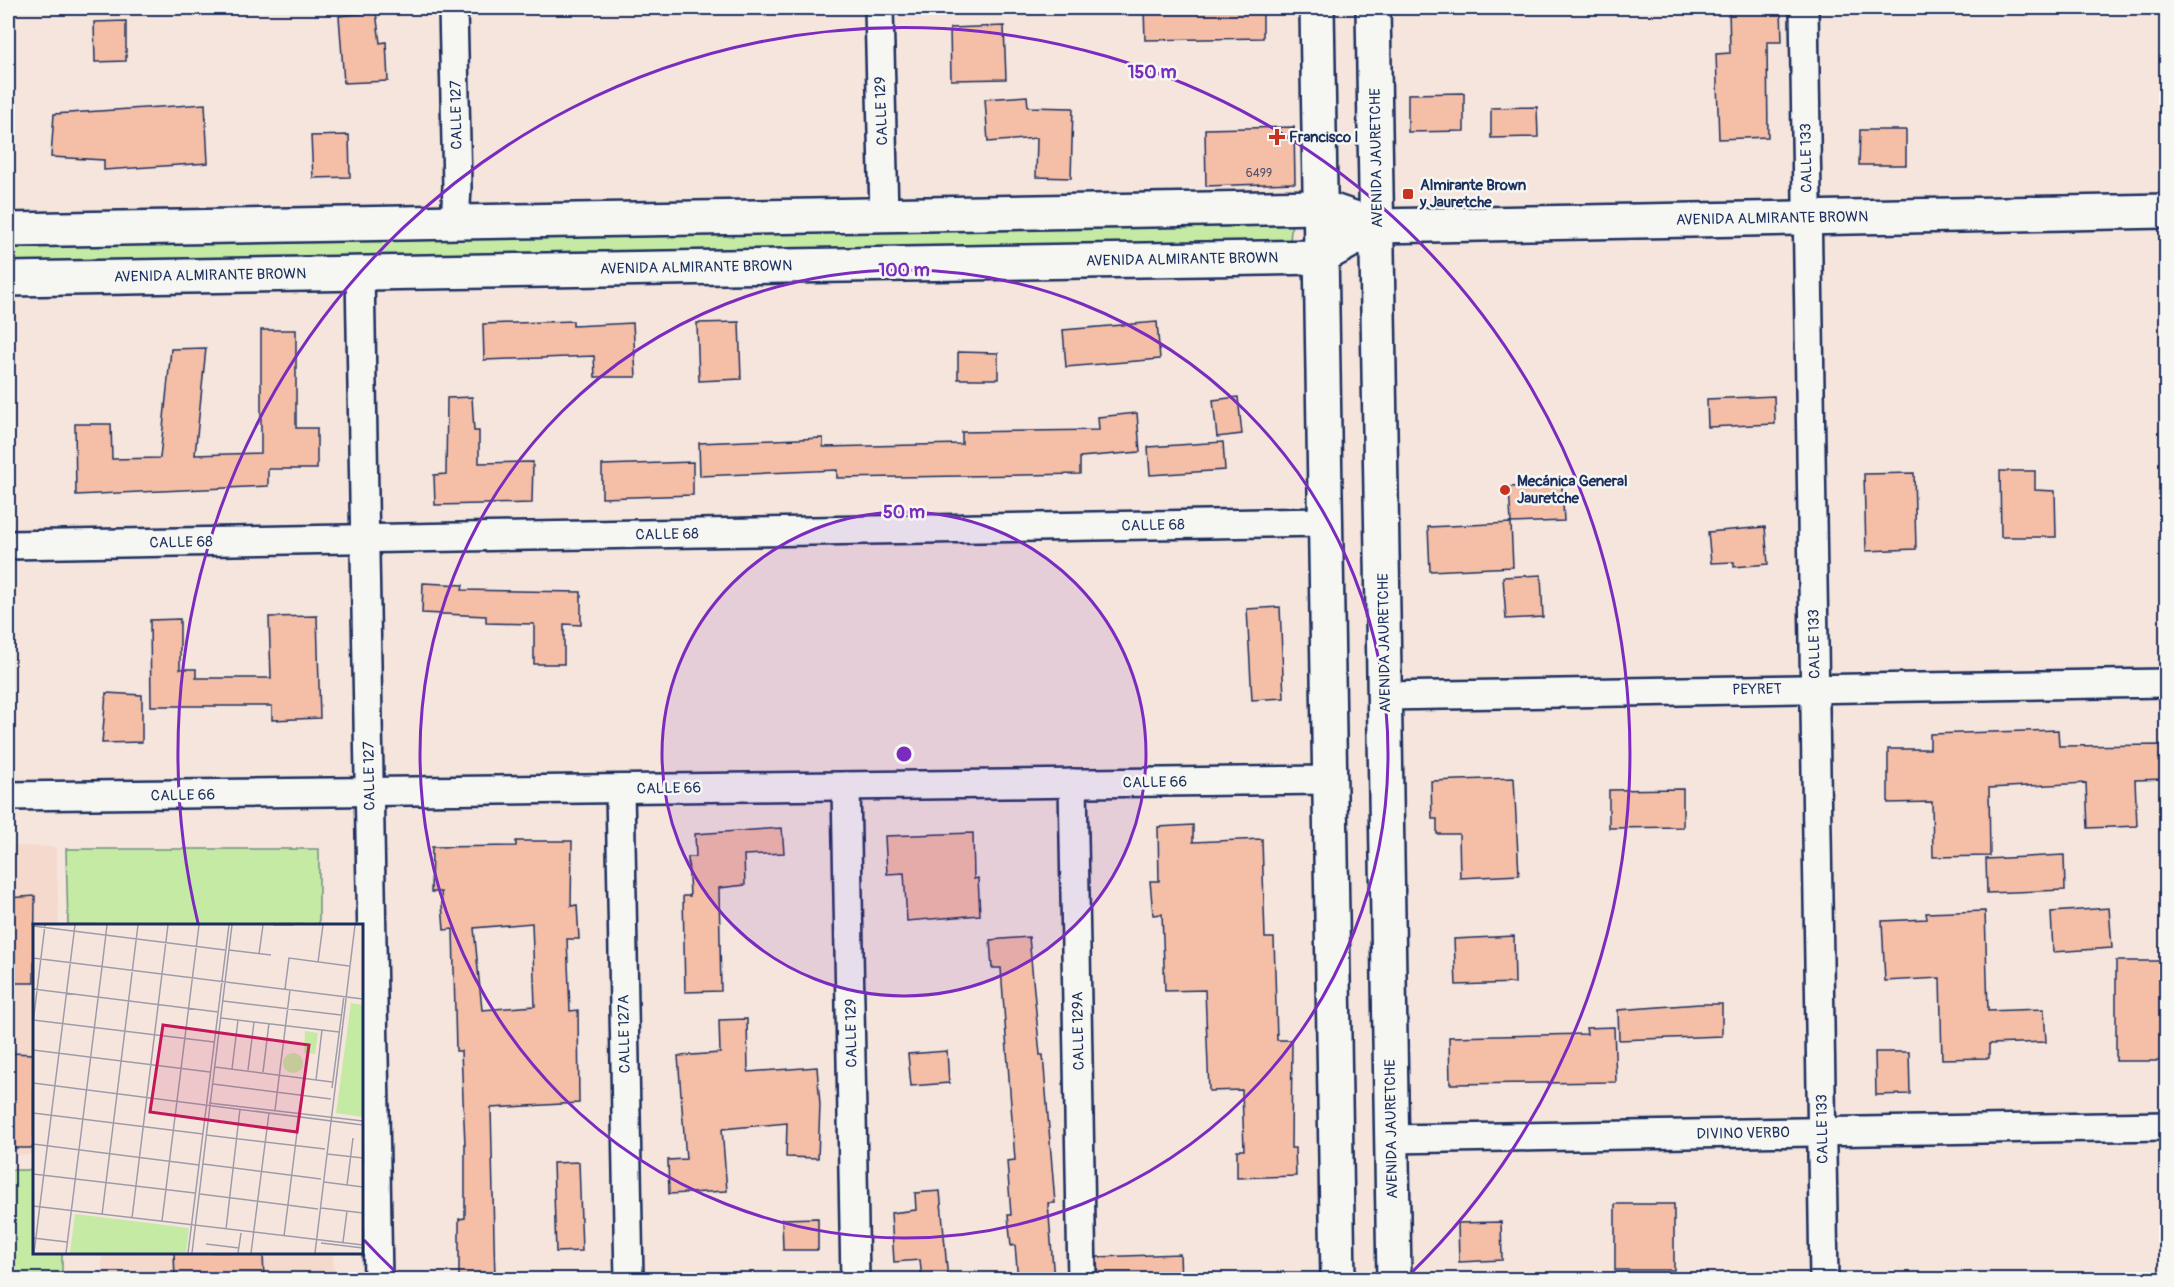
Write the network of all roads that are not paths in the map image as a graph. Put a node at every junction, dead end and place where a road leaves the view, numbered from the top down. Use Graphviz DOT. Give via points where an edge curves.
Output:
graph roads {
  1 [pos="453,8"];
  2 [pos="879,8"];
  3 [pos="1317,8"];
  4 [pos="1373,8"];
  5 [pos="1803,8"];
  6 [pos="1321,207"];
  7 [pos="2166,211"];
  8 [pos="884,215"];
  9 [pos="1807,218"];
  10 [pos="455,223"];
  11 [pos="1377,226"];
  12 [pos="8,230"];
  13 [pos="1321,257"];
  14 [pos="360,273"];
  15 [pos="8,279"];
  16 [pos="1326,522"];
  17 [pos="364,540"];
  18 [pos="8,545"];
  19 [pos="2166,683"];
  20 [pos="1814,688"];
  21 [pos="1384,696"];
  22 [pos="1330,780"];
  23 [pos="1073,783"];
  24 [pos="846,786"];
  25 [pos="620,789"];
  26 [pos="369,793"];
  27 [pos="8,796"];
  28 [pos="2166,1126"];
  29 [pos="1822,1131"];
  30 [pos="1391,1139"];
  31 [pos="378,1280"];
  32 [pos="629,1280"];
  33 [pos="855,1280"];
  34 [pos="1082,1280"];
  35 [pos="1338,1280"];
  36 [pos="1394,1280"];
  37 [pos="1824,1280"];
  1 -- 10 [label="street, CALLE 127"];
  2 -- 8 [label="street, CALLE 129"];
  3 -- 6 [label="main road"];
  4 -- 11 [label="main road, AVENIDA JAURETCHE"];
  5 -- 9 [label="street, CALLE 133"];
  6 -- 8 [label="main road, AVENIDA ALMIRANTE BROWN"];
  6 -- 11 [label="main road, AVENIDA ALMIRANTE BROWN"];
  6 -- 13 [label="main road"];
  7 -- 9 [label="main road, AVENIDA ALMIRANTE BROWN"];
  8 -- 10 [label="main road, AVENIDA ALMIRANTE BROWN"];
  9 -- 11 [label="main road, AVENIDA ALMIRANTE BROWN"];
  9 -- 20 [label="street, CALLE 133"];
  10 -- 12 [label="main road, AVENIDA ALMIRANTE BROWN"];
  11 -- 13 [label="main road, AVENIDA ALMIRANTE BROWN"];
  11 -- 21 [label="main road, AVENIDA JAURETCHE"];
  13 -- 14 [label="main road, AVENIDA ALMIRANTE BROWN"];
  13 -- 16 [label="main road"];
  14 -- 15 [label="main road, AVENIDA ALMIRANTE BROWN"];
  14 -- 17 [label="street, CALLE 127"];
  16 -- 17 [label="street, CALLE 68"];
  16 -- 22 [label="main road"];
  17 -- 18 [label="street, CALLE 68"];
  17 -- 26 [label="street, CALLE 127"];
  19 -- 20 [label="street, PEYRET"];
  20 -- 21 [label="street, PEYRET"];
  20 -- 29 [label="street, CALLE 133"];
  21 -- 30 [label="main road, AVENIDA JAURETCHE"];
  22 -- 23 [label="street, CALLE 66"];
  22 -- 35 [label="main road"];
  23 -- 24 [label="street, CALLE 66"];
  23 -- 34 [label="street, CALLE 129A"];
  24 -- 25 [label="street, CALLE 66"];
  24 -- 33 [label="street, CALLE 129"];
  25 -- 26 [label="street, CALLE 66"];
  25 -- 32 [label="street, CALLE 127A"];
  26 -- 27 [label="street, CALLE 66"];
  26 -- 31 [label="street, CALLE 127"];
  28 -- 29 [label="street, DIVINO VERBO"];
  29 -- 30 [label="street, DIVINO VERBO"];
  29 -- 37 [label="street, CALLE 133"];
  30 -- 36 [label="main road, AVENIDA JAURETCHE"];
}
